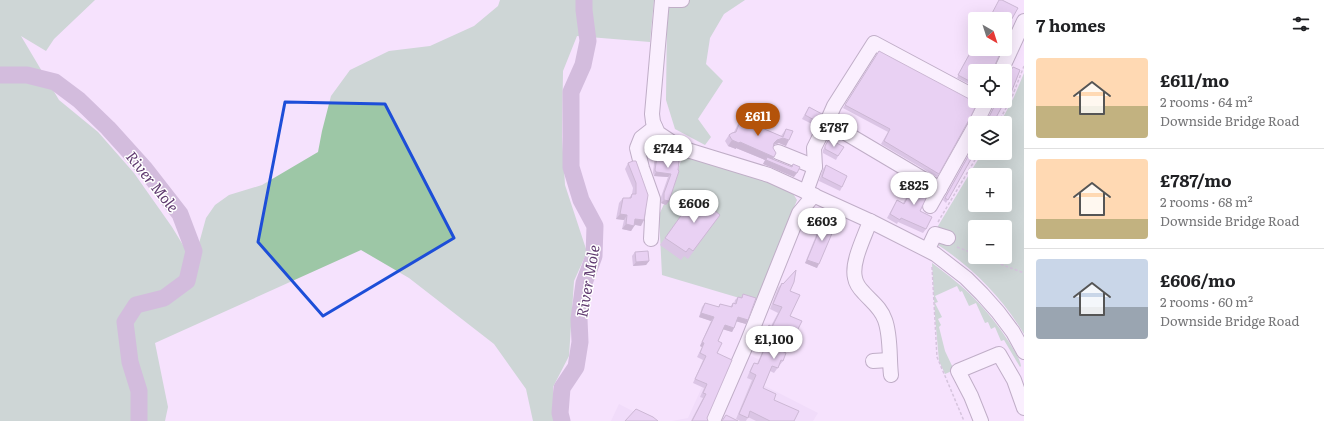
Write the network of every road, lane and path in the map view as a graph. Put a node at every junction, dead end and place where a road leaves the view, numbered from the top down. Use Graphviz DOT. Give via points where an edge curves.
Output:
graph roads {
  1 [pos="662,0"];
  2 [pos="670,0"];
  3 [pos="682,0"];
  4 [pos="1024,21"];
  5 [pos="1004,64"];
  6 [pos="1024,66"];
  7 [pos="968,92"];
  8 [pos="1002,116"];
  9 [pos="827,122"];
  10 [pos="655,127"];
  11 [pos="968,138"];
  12 [pos="778,152"];
  13 [pos="975,160"];
  14 [pos="815,167"];
  15 [pos="940,189"];
  16 [pos="810,194"];
  17 [pos="930,206"];
  18 [pos="870,221"];
  19 [pos="941,236"];
  20 [pos="651,238"];
  21 [pos="931,252"];
  22 [pos="1000,264"];
  23 [pos="1024,273"];
  24 [pos="1024,352"];
  25 [pos="889,360"];
  26 [pos="873,361"];
  27 [pos="890,375"];
  28 [pos="1019,378"];
  29 [pos="1024,408"];
  30 [pos="713,421"];
  31 [pos="964,421"];
  32 [pos="981,421"];
  1 -- 10 [label="street" via="652,105"];
  2 -- 3 [label="street"];
  4 -- 5 [label="street"];
  6 -- 8 [label="path"];
  7 -- 9 [label="street" via="874,43 834,106"];
  9 -- 14 [label="street" via="814,148"];
  9 -- 15 [label="street"];
  10 -- 16 [label="street" via="663,137 684,149 769,175"];
  10 -- 20 [label="street" via="641,138 637,148 653,199"];
  11 -- 15 [label="street"];
  12 -- 14 [label="street"];
  13 -- 19 [label="path" via="936,226"];
  14 -- 16 [label="street"];
  15 -- 17 [label="street"];
  16 -- 18 [label="street"];
  16 -- 30 [label="street" via="799,213 748,343"];
  18 -- 21 [label="street"];
  18 -- 25 [label="street" via="857,258 854,276 861,290 880,309 886,320"];
  19 -- 21 [label="street"];
  21 -- 24 [label="street" via="966,278 982,294 1013,332"];
  21 -- 31 [label="path" via="937,357"];
  22 -- 23 [label="path"];
  25 -- 26 [label="street"];
  25 -- 27 [label="street"];
  28 -- 29 [label="street"];
  28 -- 32 [label="street" via="999,354 958,371"];
}
